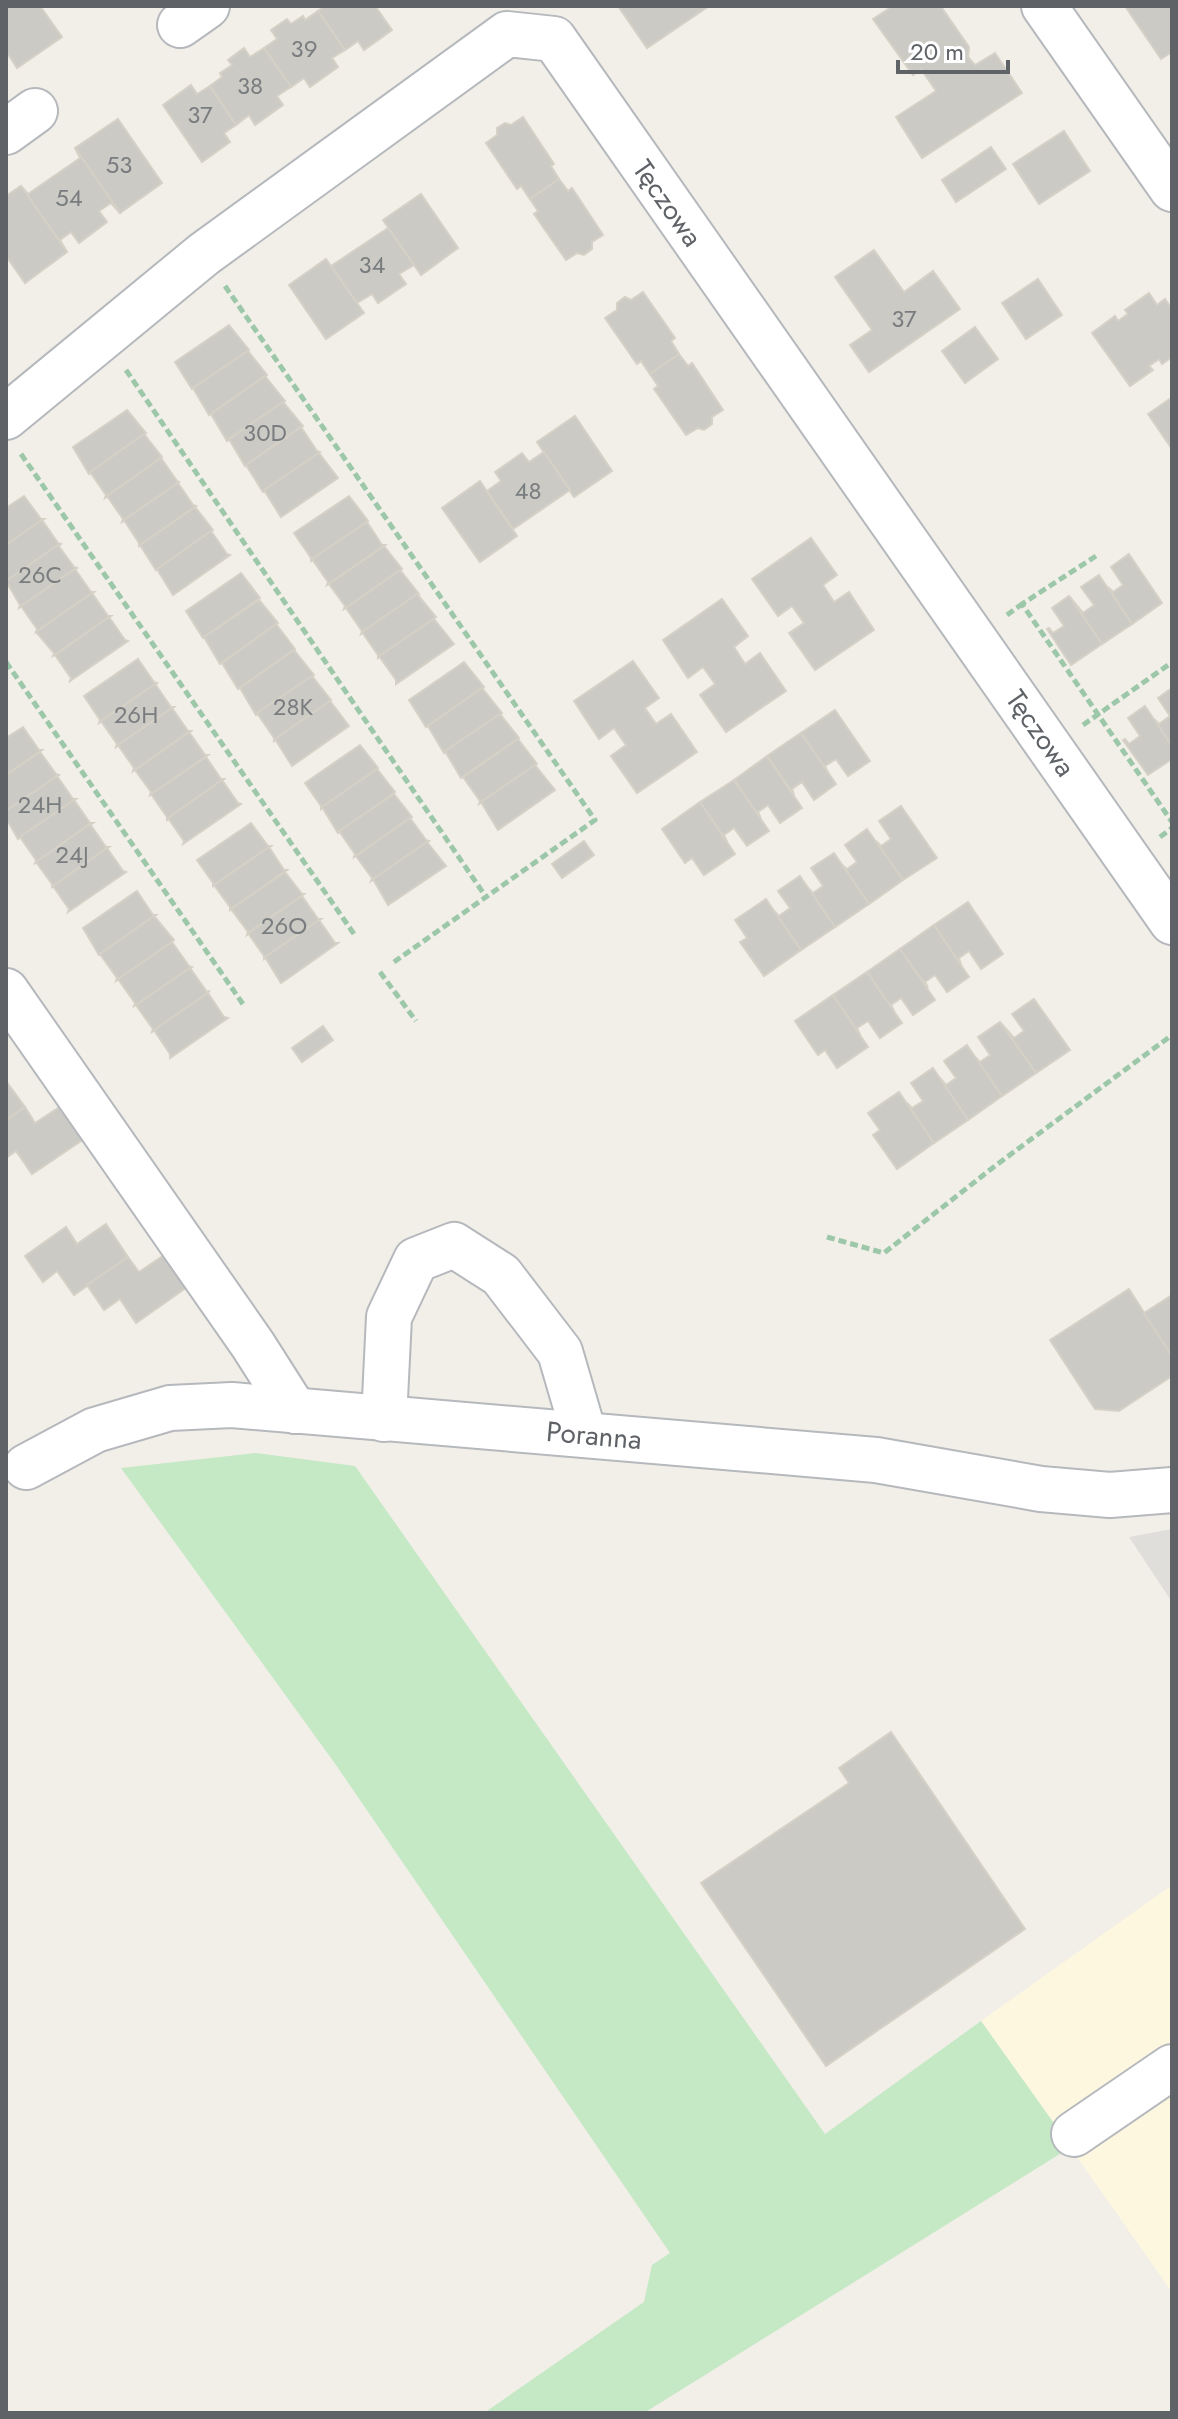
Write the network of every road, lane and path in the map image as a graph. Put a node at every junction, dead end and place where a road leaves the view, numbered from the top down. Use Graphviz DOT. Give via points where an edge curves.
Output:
graph roads {
  1 [pos="1044,6"];
  2 [pos="1172,189"];
  3 [pos="217,275"];
  4 [pos="118,360"];
  5 [pos="11,432"];
  6 [pos="1096,556"];
  7 [pos="6,662"];
  8 [pos="1171,663"];
  9 [pos="1098,715"];
  10 [pos="1050,746"];
  11 [pos="1172,822"];
  12 [pos="486,897"];
  13 [pos="1172,922"];
  14 [pos="354,934"];
  15 [pos="394,962"];
  16 [pos="380,972"];
  17 [pos="6,991"];
  18 [pos="245,1007"];
  19 [pos="416,1021"];
  20 [pos="1172,1035"];
  21 [pos="827,1237"];
  22 [pos="295,1411"];
  23 [pos="384,1419"];
  24 [pos="584,1434"];
  25 [pos="26,1467"];
  26 [pos="1172,1490"];
  27 [pos="1172,2067"];
  28 [pos="1074,2134"];
  1 -- 2 [label="street"];
  3 -- 12 [label="path" via="595,820"];
  4 -- 12 [label="path"];
  5 -- 10 [label="street, Tęczowa" via="204,254 507,34 554,39"];
  5 -- 14 [label="path"];
  6 -- 9 [label="path" via="1022,604"];
  7 -- 18 [label="path"];
  8 -- 9 [label="path"];
  9 -- 10 [label="path"];
  9 -- 11 [label="path"];
  10 -- 13 [label="street, Tęczowa"];
  12 -- 15 [label="path"];
  16 -- 19 [label="path"];
  17 -- 22 [label="street"];
  20 -- 21 [label="path" via="884,1253"];
  22 -- 23 [label="street, Poranna"];
  22 -- 25 [label="street, Poranna" via="232,1405 170,1408 95,1430"];
  23 -- 24 [label="street, Poranna"];
  23 -- 24 [label="street" via="389,1317 416,1260 454,1245 501,1275 560,1352"];
  24 -- 26 [label="street, Poranna" via="876,1460 1041,1489 1096,1494"];
  27 -- 28 [label="street"];
}
